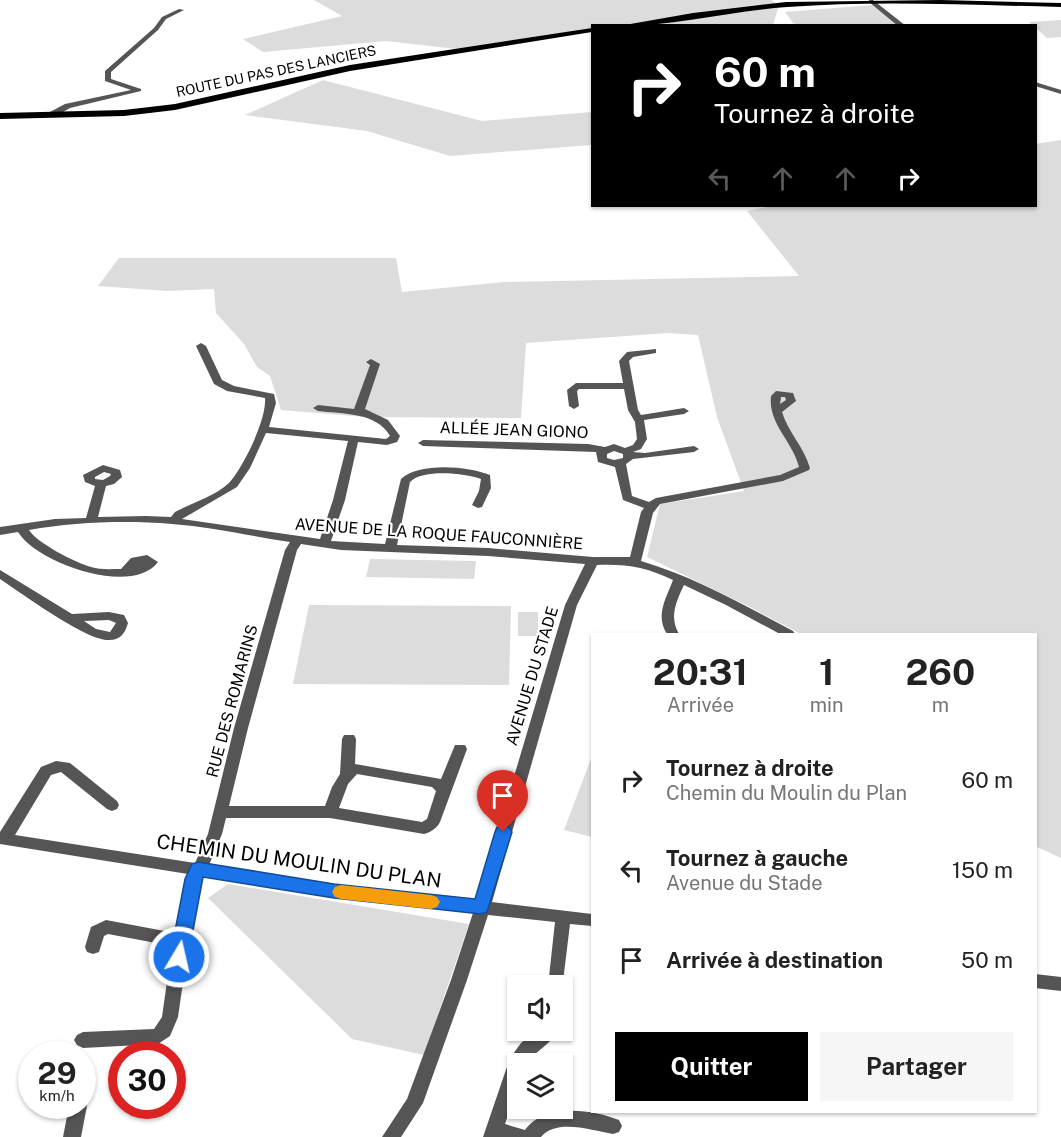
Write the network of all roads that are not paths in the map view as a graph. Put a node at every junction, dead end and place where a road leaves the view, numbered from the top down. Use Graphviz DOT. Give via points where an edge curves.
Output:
graph roads {
  1 [pos="872,2"];
  2 [pos="1061,5"];
  3 [pos="181,10"];
  4 [pos="635,24"];
  5 [pos="900,24"];
  6 [pos="591,30"];
  7 [pos="1037,85"];
  8 [pos="1061,92"];
  9 [pos="51,115"];
  10 [pos="0,116"];
  11 [pos="201,346"];
  12 [pos="653,351"];
  13 [pos="371,362"];
  14 [pos="628,386"];
  15 [pos="574,406"];
  16 [pos="318,408"];
  17 [pos="684,411"];
  18 [pos="775,412"];
  19 [pos="364,413"];
  20 [pos="639,417"];
  21 [pos="262,430"];
  22 [pos="354,438"];
  23 [pos="423,442"];
  24 [pos="694,449"];
  25 [pos="604,450"];
  26 [pos="625,457"];
  27 [pos="100,484"];
  28 [pos="478,505"];
  29 [pos="650,506"];
  30 [pos="91,520"];
  31 [pos="175,521"];
  32 [pos="22,526"];
  33 [pos="0,531"];
  34 [pos="297,542"];
  35 [pos="324,544"];
  36 [pos="390,548"];
  37 [pos="593,561"];
  38 [pos="635,562"];
  39 [pos="124,572"];
  40 [pos="0,574"];
  41 [pos="680,579"];
  42 [pos="70,618"];
  43 [pos="672,633"];
  44 [pos="787,633"];
  45 [pos="349,739"];
  46 [pos="460,749"];
  47 [pos="347,774"];
  48 [pos="444,790"];
  49 [pos="112,805"];
  50 [pos="220,812"];
  51 [pos="330,812"];
  52 [pos="3,838"];
  53 [pos="199,869"];
  54 [pos="481,907"];
  55 [pos="563,916"];
  56 [pos="591,920"];
  57 [pos="182,941"];
  58 [pos="93,947"];
  59 [pos="557,975"];
  60 [pos="1037,981"];
  61 [pos="1061,984"];
  62 [pos="83,1040"];
  63 [pos="537,1041"];
  64 [pos="75,1119"];
  65 [pos="613,1126"];
  66 [pos="493,1133"];
  67 [pos="72,1137"];
  68 [pos="391,1137"];
  69 [pos="520,1137"];
  70 [pos="531,1137"];
  1 -- 2 [label="main road"];
  1 -- 4 [label="main road" via="771,6"];
  1 -- 5 [label="street"];
  3 -- 9 [label="street" via="164,18 108,71 107,80 139,90 68,106"];
  6 -- 9 [label="main road, ROUTE DU PAS DES LANCIERS" via="323,72 187,105"];
  7 -- 8 [label="street"];
  9 -- 10 [label="main road, ROUTE DU PAS DES LANCIERS"];
  11 -- 21 [label="street" via="218,382 231,389 270,396 272,405"];
  12 -- 14 [label="street" via="625,358"];
  13 -- 19 [label="street" via="375,364 359,407"];
  14 -- 15 [label="street" via="576,387 572,390"];
  14 -- 20 [label="street" via="633,410"];
  16 -- 19 [label="street"];
  17 -- 20 [label="street"];
  18 -- 29 [label="street" via="802,455 805,468 783,478 656,501"];
  19 -- 22 [label="street" via="386,424 395,438 387,442"];
  20 -- 26 [label="street" via="640,444"];
  21 -- 22 [label="street"];
  21 -- 31 [label="street" via="234,484 179,514"];
  22 -- 35 [label="street"];
  23 -- 25 [label="street, ALLÉE JEAN GIONO"];
  24 -- 26 [label="street, ALLÉE JEAN GIONO"];
  25 -- 26 [label="street, ALLÉE JEAN GIONO" via="614,447"];
  25 -- 26 [label="street" via="600,455 609,463"];
  26 -- 29 [label="street" via="627,498"];
  27 -- 30 [label="street"];
  28 -- 36 [label="street" via="484,496 486,477 421,471 410,474 405,481"];
  29 -- 38 [label="street"];
  30 -- 31 [label="street, AVENUE DE LA ROQUE FAUCONNIÈRE"];
  30 -- 32 [label="street, AVENUE DE LA ROQUE FAUCONNIÈRE"];
  31 -- 34 [label="street, AVENUE DE LA ROQUE FAUCONNIÈRE"];
  32 -- 33 [label="street, AVENUE DE LA ROQUE FAUCONNIÈRE"];
  32 -- 39 [label="street" via="30,539 87,571"];
  34 -- 35 [label="street, AVENUE DE LA ROQUE FAUCONNIÈRE"];
  34 -- 50 [label="street, RUE DES ROMARINS" via="291,550"];
  35 -- 36 [label="street, AVENUE DE LA ROQUE FAUCONNIÈRE"];
  36 -- 37 [label="street, AVENUE DE LA ROQUE FAUCONNIÈRE"];
  37 -- 38 [label="street, AVENUE DE LA ROQUE FAUCONNIÈRE"];
  37 -- 54 [label="street, AVENUE DU STADE" via="571,605"];
  38 -- 41 [label="street, AVENUE DE LA ROQUE FAUCONNIÈRE"];
  40 -- 42 [label="street"];
  41 -- 43 [label="street" via="666,614 666,626"];
  41 -- 44 [label="street, AVENUE DE LA ROQUE FAUCONNIÈRE"];
  45 -- 47 [label="street"];
  46 -- 48 [label="street"];
  47 -- 48 [label="street" via="363,770 436,782"];
  47 -- 51 [label="street"];
  48 -- 51 [label="street" via="433,822 424,828"];
  49 -- 52 [label="street" via="65,767 56,766 46,771"];
  50 -- 51 [label="street"];
  50 -- 53 [label="street, RUE DES ROMARINS" via="208,854"];
  52 -- 53 [label="street, CHEMIN DU MOULIN DU PLAN"];
  53 -- 54 [label="street, CHEMIN DU MOULIN DU PLAN" via="334,891"];
  53 -- 57 [label="street, RUE DES ROMARINS"];
  54 -- 55 [label="street, CHEMIN DU MOULIN DU PLAN"];
  54 -- 68 [label="street, AVENUE DU STADE" via="414,1103"];
  55 -- 56 [label="street, CHEMIN DU MOULIN DU PLAN"];
  55 -- 59 [label="street"];
  57 -- 58 [label="street" via="106,927 97,932"];
  57 -- 62 [label="street, RUE DES ROMARINS" via="170,1017 164,1031 158,1036"];
  60 -- 61 [label="street"];
  63 -- 66 [label="street" via="516,1064"];
  64 -- 67 [label="street"];
  65 -- 70 [label="street" via="554,1119 541,1124"];
  66 -- 69 [label="street"];
}
